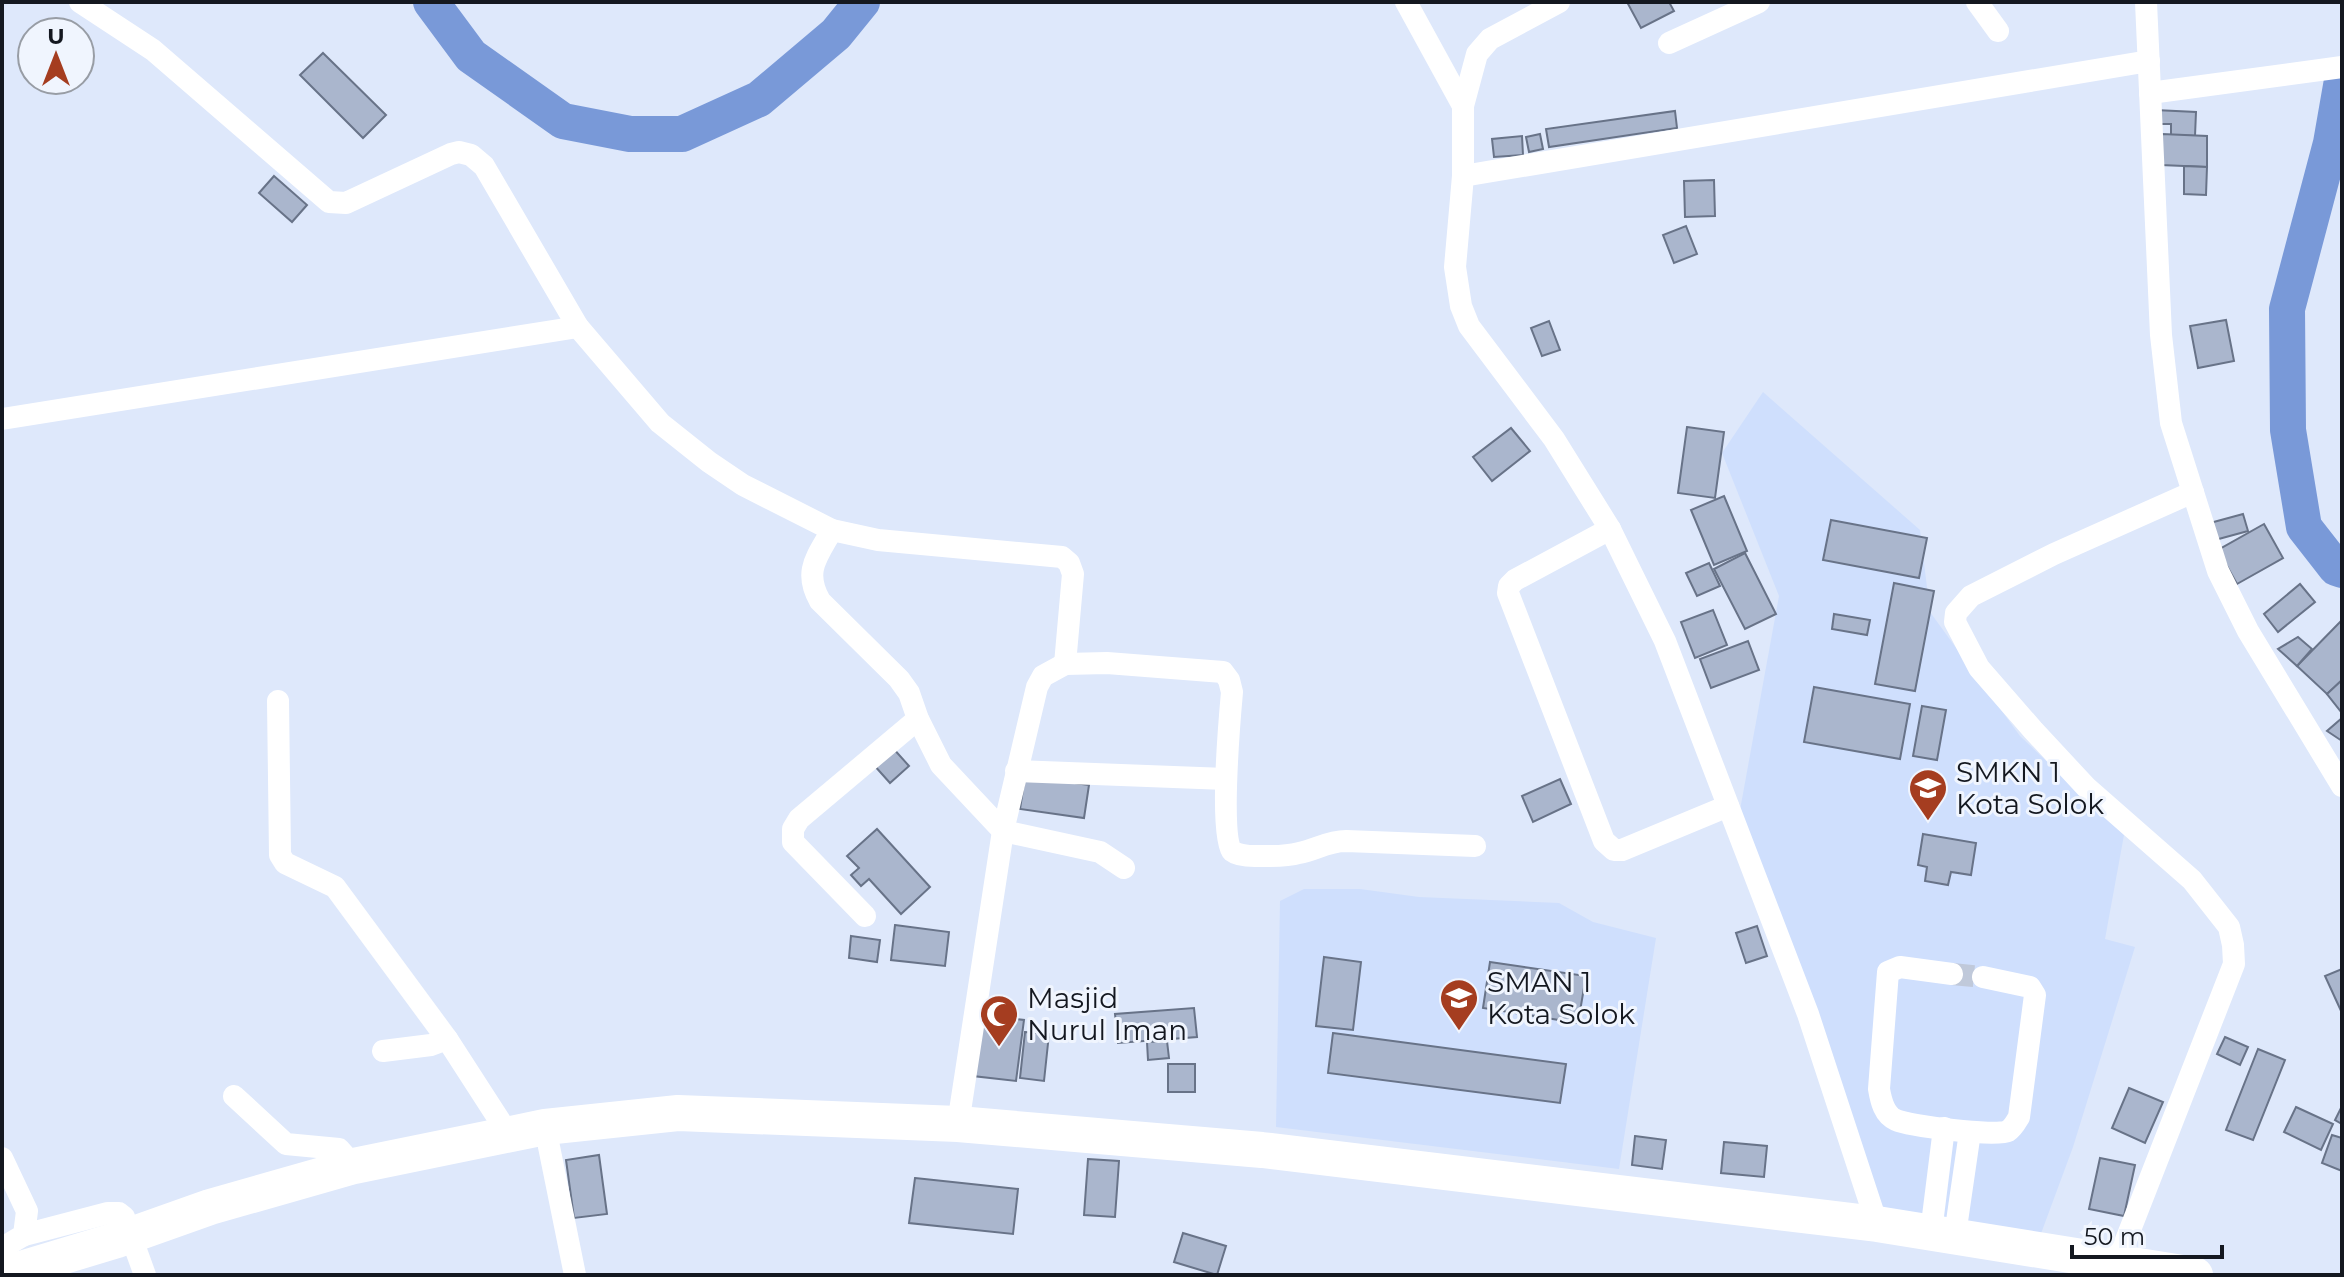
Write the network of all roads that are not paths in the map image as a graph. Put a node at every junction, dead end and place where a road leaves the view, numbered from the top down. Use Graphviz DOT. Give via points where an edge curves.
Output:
graph roads {
  1 [pos="80,2"];
  2 [pos="1406,2"];
  3 [pos="1559,2"];
  4 [pos="1759,2"];
  5 [pos="1977,2"];
  6 [pos="2146,2"];
  7 [pos="1998,31"];
  8 [pos="1669,43"];
  9 [pos="2149,61"];
  10 [pos="2342,67"];
  11 [pos="2150,93"];
  12 [pos="1463,106"];
  13 [pos="1463,176"];
  14 [pos="578,327"];
  15 [pos="2,419"];
  16 [pos="2193,492"];
  17 [pos="1610,529"];
  18 [pos="832,530"];
  19 [pos="1065,664"];
  20 [pos="278,701"];
  21 [pos="918,719"];
  22 [pos="1016,771"];
  23 [pos="1226,779"];
  24 [pos="2342,786"];
  25 [pos="1728,806"];
  26 [pos="1003,831"];
  27 [pos="1475,846"];
  28 [pos="1124,868"];
  29 [pos="865,916"];
  30 [pos="1952,974"];
  31 [pos="1983,977"];
  32 [pos="447,1039"];
  33 [pos="383,1051"];
  34 [pos="234,1096"];
  35 [pos="958,1124"];
  36 [pos="545,1127"];
  37 [pos="1944,1128"];
  38 [pos="1970,1132"];
  39 [pos="509,1135"];
  40 [pos="2,1158"];
  41 [pos="354,1166"];
  42 [pos="1877,1224"];
  43 [pos="1943,1234"];
  44 [pos="24,1235"];
  45 [pos="2,1248"];
  46 [pos="2117,1263"];
  47 [pos="2,1271"];
  48 [pos="145,1275"];
  49 [pos="575,1275"];
  50 [pos="2195,1275"];
  1 -- 14 [label="street" via="153,50 329,202 346,203 451,154 471,155 504,197"];
  2 -- 12 [label="street"];
  3 -- 12 [label="street" via="1490,39 1477,54"];
  4 -- 8 [label="street"];
  5 -- 7 [label="street"];
  6 -- 9 [label="street"];
  9 -- 11 [label="street"];
  9 -- 13 [label="street"];
  10 -- 11 [label="street"];
  11 -- 16 [label="street" via="2161,335 2171,423"];
  12 -- 13 [label="street"];
  13 -- 17 [label="street" via="1455,267 1469,326 1554,439"];
  14 -- 15 [label="street"];
  14 -- 18 [label="street" via="660,423 743,485"];
  16 -- 24 [label="street" via="2218,571 2248,631"];
  16 -- 46 [label="street" via="1971,596 1955,622 1979,668 2024,720 2086,787 2192,880 2229,927 2234,964"];
  17 -- 25 [label="street" via="1665,641"];
  17 -- 25 [label="street" via="1515,580 1508,593 1604,841 1622,850"];
  18 -- 19 [label="street" via="878,540 1062,557 1073,574"];
  18 -- 21 [label="street" via="813,565 814,591 899,679"];
  19 -- 22 [label="street" via="1043,676 1037,687"];
  19 -- 23 [label="street" via="1223,672 1232,692"];
  20 -- 32 [label="street" via="280,855 285,863 335,887"];
  21 -- 26 [label="street" via="941,765"];
  21 -- 29 [label="street" via="793,829 793,842"];
  22 -- 23 [label="street"];
  22 -- 26 [label="street"];
  23 -- 27 [label="street" via="1226,838 1233,853 1296,854 1346,841"];
  25 -- 42 [label="street" via="1808,1014"];
  26 -- 28 [label="street" via="1100,852"];
  26 -- 35 [label="street"];
  30 -- 37 [label="street" via="1900,967 1888,972 1879,1089 1885,1110 1897,1121"];
  31 -- 38 [label="street" via="2030,987 2035,1000 2019,1117 2009,1131"];
  32 -- 33 [label="street"];
  32 -- 39 [label="street"];
  34 -- 41 [label="street" via="286,1144 339,1149"];
  35 -- 36 [label="highway" via="678,1113"];
  35 -- 42 [label="highway" via="1262,1150"];
  36 -- 39 [label="highway"];
  36 -- 49 [label="street"];
  37 -- 38 [label="street"];
  37 -- 43 [label="street"];
  38 -- 43 [label="street"];
  39 -- 41 [label="highway"];
  40 -- 44 [label="street" via="27,1211"];
  41 -- 47 [label="highway"];
  42 -- 43 [label="highway"];
  43 -- 46 [label="highway"];
  44 -- 45 [label="street"];
  44 -- 48 [label="street" via="119,1213"];
  46 -- 50 [label="highway"];
}
